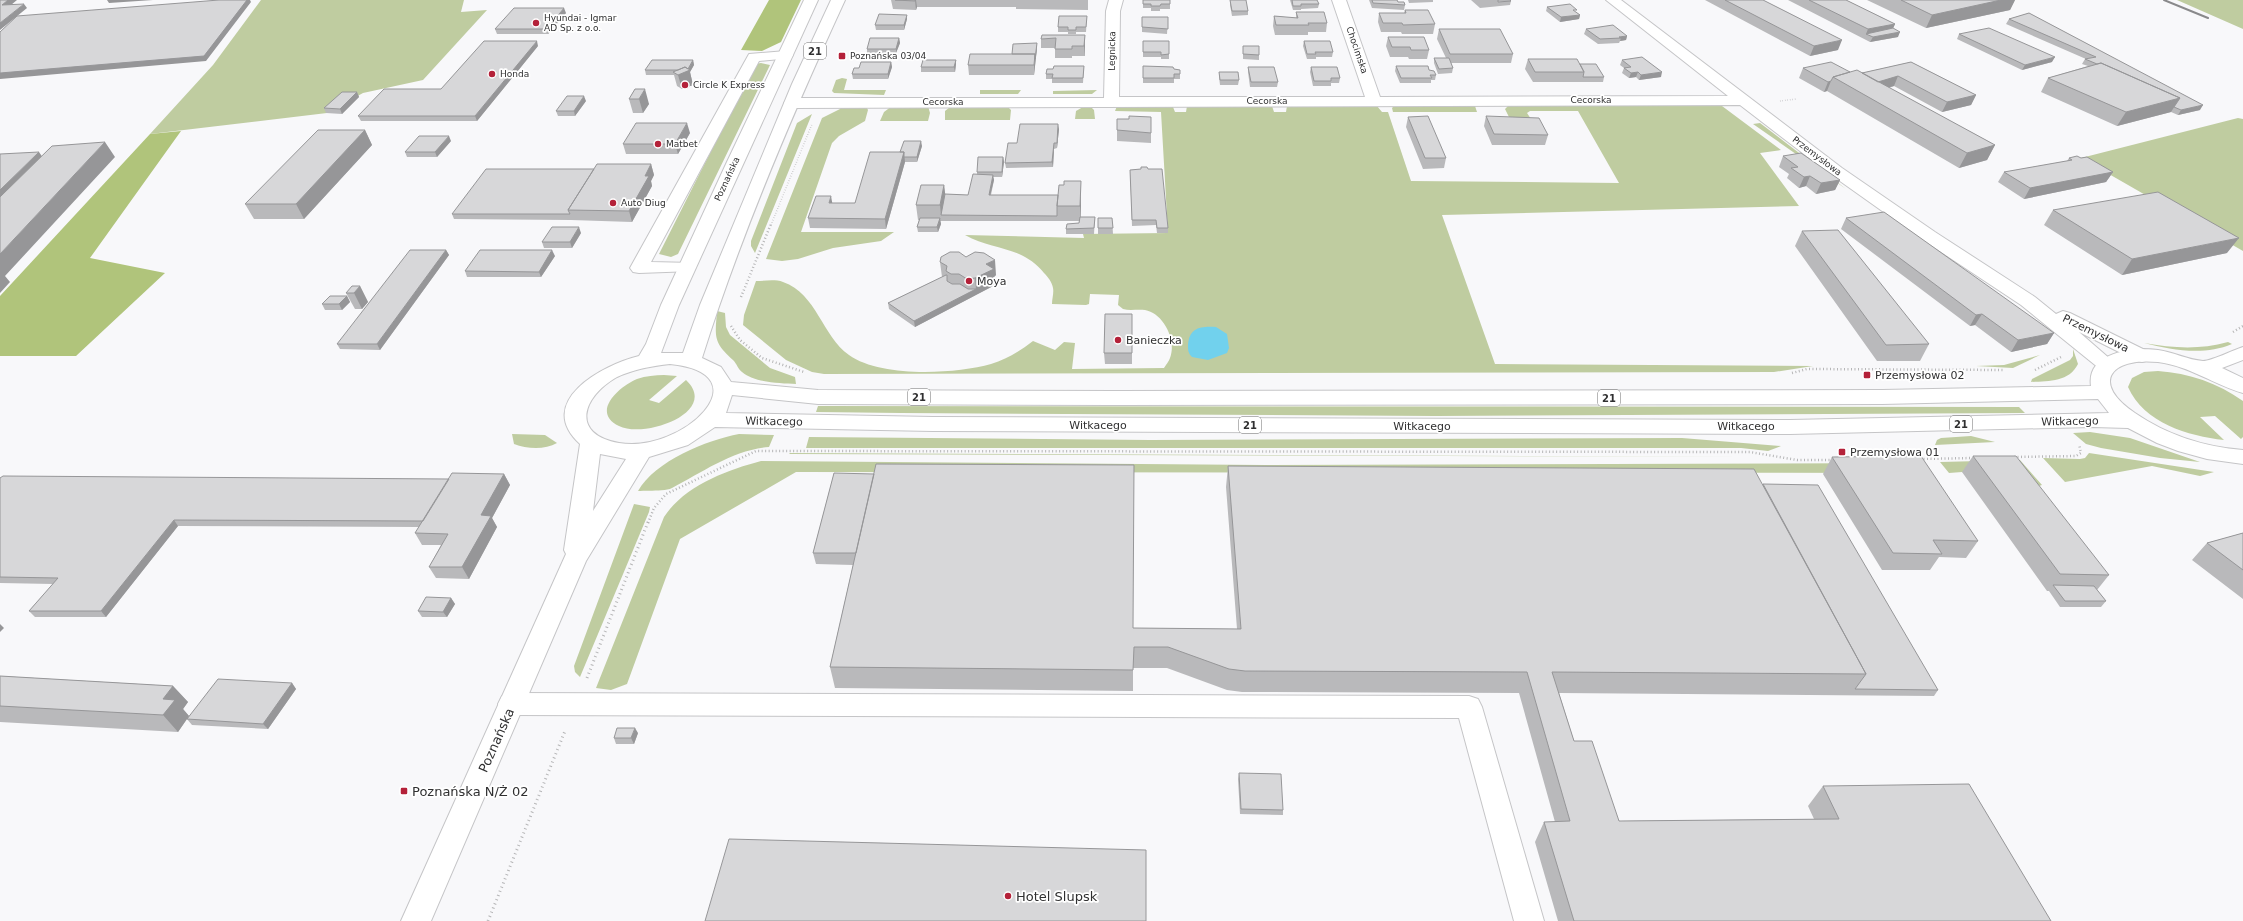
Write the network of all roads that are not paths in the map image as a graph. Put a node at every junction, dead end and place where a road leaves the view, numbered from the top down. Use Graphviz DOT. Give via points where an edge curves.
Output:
graph roads {
  1 [pos="811,0"];
  2 [pos="838,0"];
  3 [pos="1116,0"];
  4 [pos="1339,0"];
  5 [pos="1613,0"];
  6 [pos="786,55"];
  7 [pos="1742,100"];
  8 [pos="1374,101"];
  9 [pos="792,102"];
  10 [pos="1111,102"];
  11 [pos="687,267"];
  12 [pos="2028,300"];
  13 [pos="2243,353"];
  14 [pos="2142,356"];
  15 [pos="647,360"];
  16 [pos="691,360"];
  17 [pos="2107,365"];
  18 [pos="2204,368"];
  19 [pos="2243,386"];
  20 [pos="724,388"];
  21 [pos="2103,392"];
  22 [pos="710,420"];
  23 [pos="2133,421"];
  24 [pos="591,443"];
  25 [pos="642,451"];
  26 [pos="2240,458"];
  27 [pos="575,559"];
  28 [pos="511,704"];
  29 [pos="416,921"];
  30 [pos="1529,921"];
  1 -- 6 [label="main road, Poznańska / 21"];
  2 -- 9 [label="main road, 21"];
  3 -- 10 [label="main road, Legnicka" via="1113,11"];
  4 -- 8 [label="main road, Chocimska"];
  5 -- 7 [label="main road, Przemysłowa"];
  6 -- 11 [label="main road, Poznańska / 21"];
  6 -- 11 [label="main road" via="754,57 639,268"];
  7 -- 8 [label="main road, Cecorska"];
  7 -- 12 [label="main road, Przemysłowa" via="1894,212"];
  8 -- 10 [label="main road, Cecorska"];
  9 -- 10 [label="main road, Cecorska"];
  9 -- 16 [label="main road, 21" via="709,305"];
  11 -- 15 [label="main road, Poznańska / 21"];
  12 -- 14 [label="main road, Przemysłowa"];
  12 -- 17 [label="main road, Przemysłowa"];
  13 -- 18 [label="main road"];
  14 -- 17 [label="main road" via="2121,358"];
  14 -- 18 [label="main road" via="2172,359"];
  15 -- 16 [label="main road"];
  15 -- 24 [label="main road" via="624,366 587,390 574,417 576,427"];
  16 -- 20 [label="main road" via="713,371"];
  17 -- 21 [label="main road" via="2100,376"];
  18 -- 19 [label="main road"];
  20 -- 21 [label="main road, 21" via="818,397 1107,398 1897,396"];
  20 -- 22 [label="main road" via="721,404"];
  21 -- 23 [label="main road"];
  22 -- 23 [label="main road, Witkacego / 21" via="933,424 1782,427"];
  22 -- 25 [label="main road" via="692,434 668,445"];
  23 -- 26 [label="main road, 21" via="2181,445"];
  24 -- 25 [label="main road" via="605,448"];
  24 -- 27 [label="main road, Poznańska"];
  25 -- 27 [label="main road, Poznańska"];
  27 -- 28 [label="main road, Poznańska"];
  28 -- 29 [label="main road, Poznańska"];
  28 -- 30 [label="main road" via="1469,707"];
}
